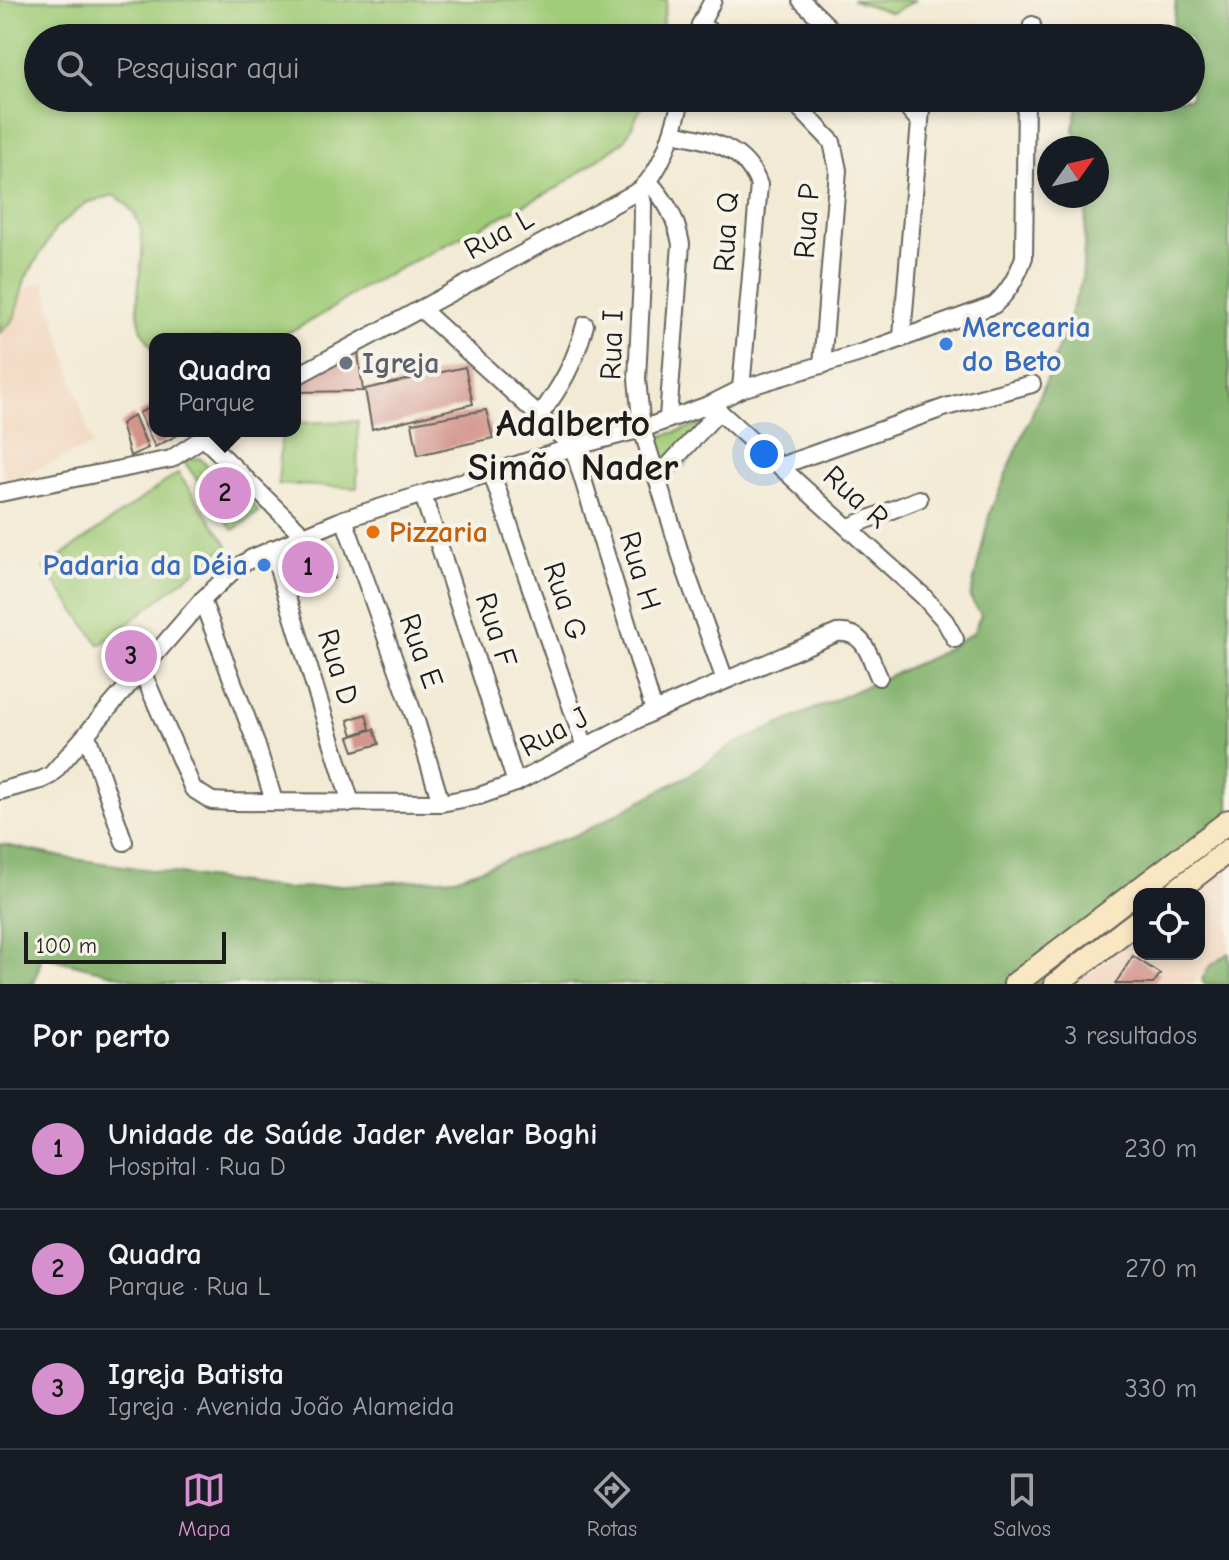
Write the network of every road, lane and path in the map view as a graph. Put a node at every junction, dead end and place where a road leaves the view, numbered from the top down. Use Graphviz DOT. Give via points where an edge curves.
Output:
graph roads {
  1 [pos="713,0"];
  2 [pos="801,0"];
  3 [pos="702,24"];
  4 [pos="826,24"];
  5 [pos="678,112"];
  6 [pos="803,112"];
  7 [pos="911,112"];
  8 [pos="921,112"];
  9 [pos="1026,112"];
  10 [pos="920,122"];
  11 [pos="672,133"];
  12 [pos="645,186"];
  13 [pos="421,309"];
  14 [pos="585,325"];
  15 [pos="902,336"];
  16 [pos="822,365"];
  17 [pos="301,374"];
  18 [pos="1032,384"];
  19 [pos="741,389"];
  20 [pos="714,408"];
  21 [pos="539,416"];
  22 [pos="668,418"];
  23 [pos="642,429"];
  24 [pos="204,437"];
  25 [pos="211,437"];
  26 [pos="573,447"];
  27 [pos="780,466"];
  28 [pos="492,474"];
  29 [pos="657,478"];
  30 [pos="0,493"];
  31 [pos="423,495"];
  32 [pos="919,499"];
  33 [pos="344,519"];
  34 [pos="849,527"];
  35 [pos="303,535"];
  36 [pos="272,549"];
  37 [pos="202,600"];
  38 [pos="955,639"];
  39 [pos="142,671"];
  40 [pos="879,677"];
  41 [pos="725,680"];
  42 [pos="654,711"];
  43 [pos="87,735"];
  44 [pos="585,747"];
  45 [pos="516,783"];
  46 [pos="0,791"];
  47 [pos="274,801"];
  48 [pos="351,803"];
  49 [pos="441,803"];
  50 [pos="1229,821"];
  51 [pos="124,842"];
  52 [pos="1229,850"];
  53 [pos="1180,888"];
  54 [pos="1133,925"];
  55 [pos="1015,984"];
  56 [pos="1056,984"];
  1 -- 3 [label="street"];
  2 -- 4 [label="street"];
  5 -- 11 [label="street"];
  6 -- 16 [label="street, Rua P" via="832,142 838,170"];
  7 -- 10 [label="street"];
  8 -- 10 [label="street"];
  9 -- 15 [label="street" via="1026,245 1018,274 994,305"];
  10 -- 15 [label="street"];
  11 -- 12 [label="street"];
  11 -- 19 [label="street, Rua Q" via="733,151 759,185"];
  12 -- 13 [label="street, Rua L"];
  12 -- 22 [label="street" via="671,209 681,244"];
  12 -- 23 [label="street, Rua I" via="637,379"];
  13 -- 17 [label="street, Rua L"];
  13 -- 21 [label="street"];
  14 -- 21 [label="street" via="576,358"];
  15 -- 16 [label="street"];
  16 -- 19 [label="street"];
  18 -- 27 [label="street" via="946,407"];
  19 -- 20 [label="street"];
  20 -- 22 [label="street"];
  20 -- 27 [label="street, Rua R"];
  20 -- 29 [label="street"];
  21 -- 26 [label="street"];
  22 -- 23 [label="street"];
  23 -- 26 [label="street"];
  23 -- 29 [label="street, Rua I"];
  24 -- 30 [label="street" via="154,464"];
  25 -- 35 [label="street"];
  26 -- 28 [label="street"];
  26 -- 42 [label="street, Rua H"];
  27 -- 34 [label="street, Rua R"];
  28 -- 31 [label="street"];
  28 -- 44 [label="street, Rua G"];
  29 -- 41 [label="street, Rua I"];
  31 -- 33 [label="street"];
  31 -- 45 [label="street, Rua F"];
  32 -- 34 [label="street"];
  33 -- 35 [label="street"];
  33 -- 49 [label="street, Rua E"];
  34 -- 38 [label="street, Rua R" via="934,607"];
  35 -- 36 [label="street"];
  36 -- 37 [label="street" via="235,569"];
  36 -- 48 [label="street, Rua D"];
  37 -- 39 [label="street"];
  37 -- 47 [label="street"];
  39 -- 43 [label="street"];
  39 -- 47 [label="street, Rua J" via="197,794 212,801"];
  40 -- 41 [label="street, Rua J" via="860,639 845,632"];
  41 -- 42 [label="street, Rua J"];
  42 -- 44 [label="street, Rua J"];
  43 -- 46 [label="street" via="48,776"];
  43 -- 51 [label="street"];
  44 -- 45 [label="street, Rua J"];
  45 -- 49 [label="street, Rua J"];
  47 -- 48 [label="street, Rua J"];
  48 -- 49 [label="street, Rua J"];
  50 -- 55 [label="street"];
  52 -- 53 [label="street"];
  54 -- 56 [label="street"];
}
